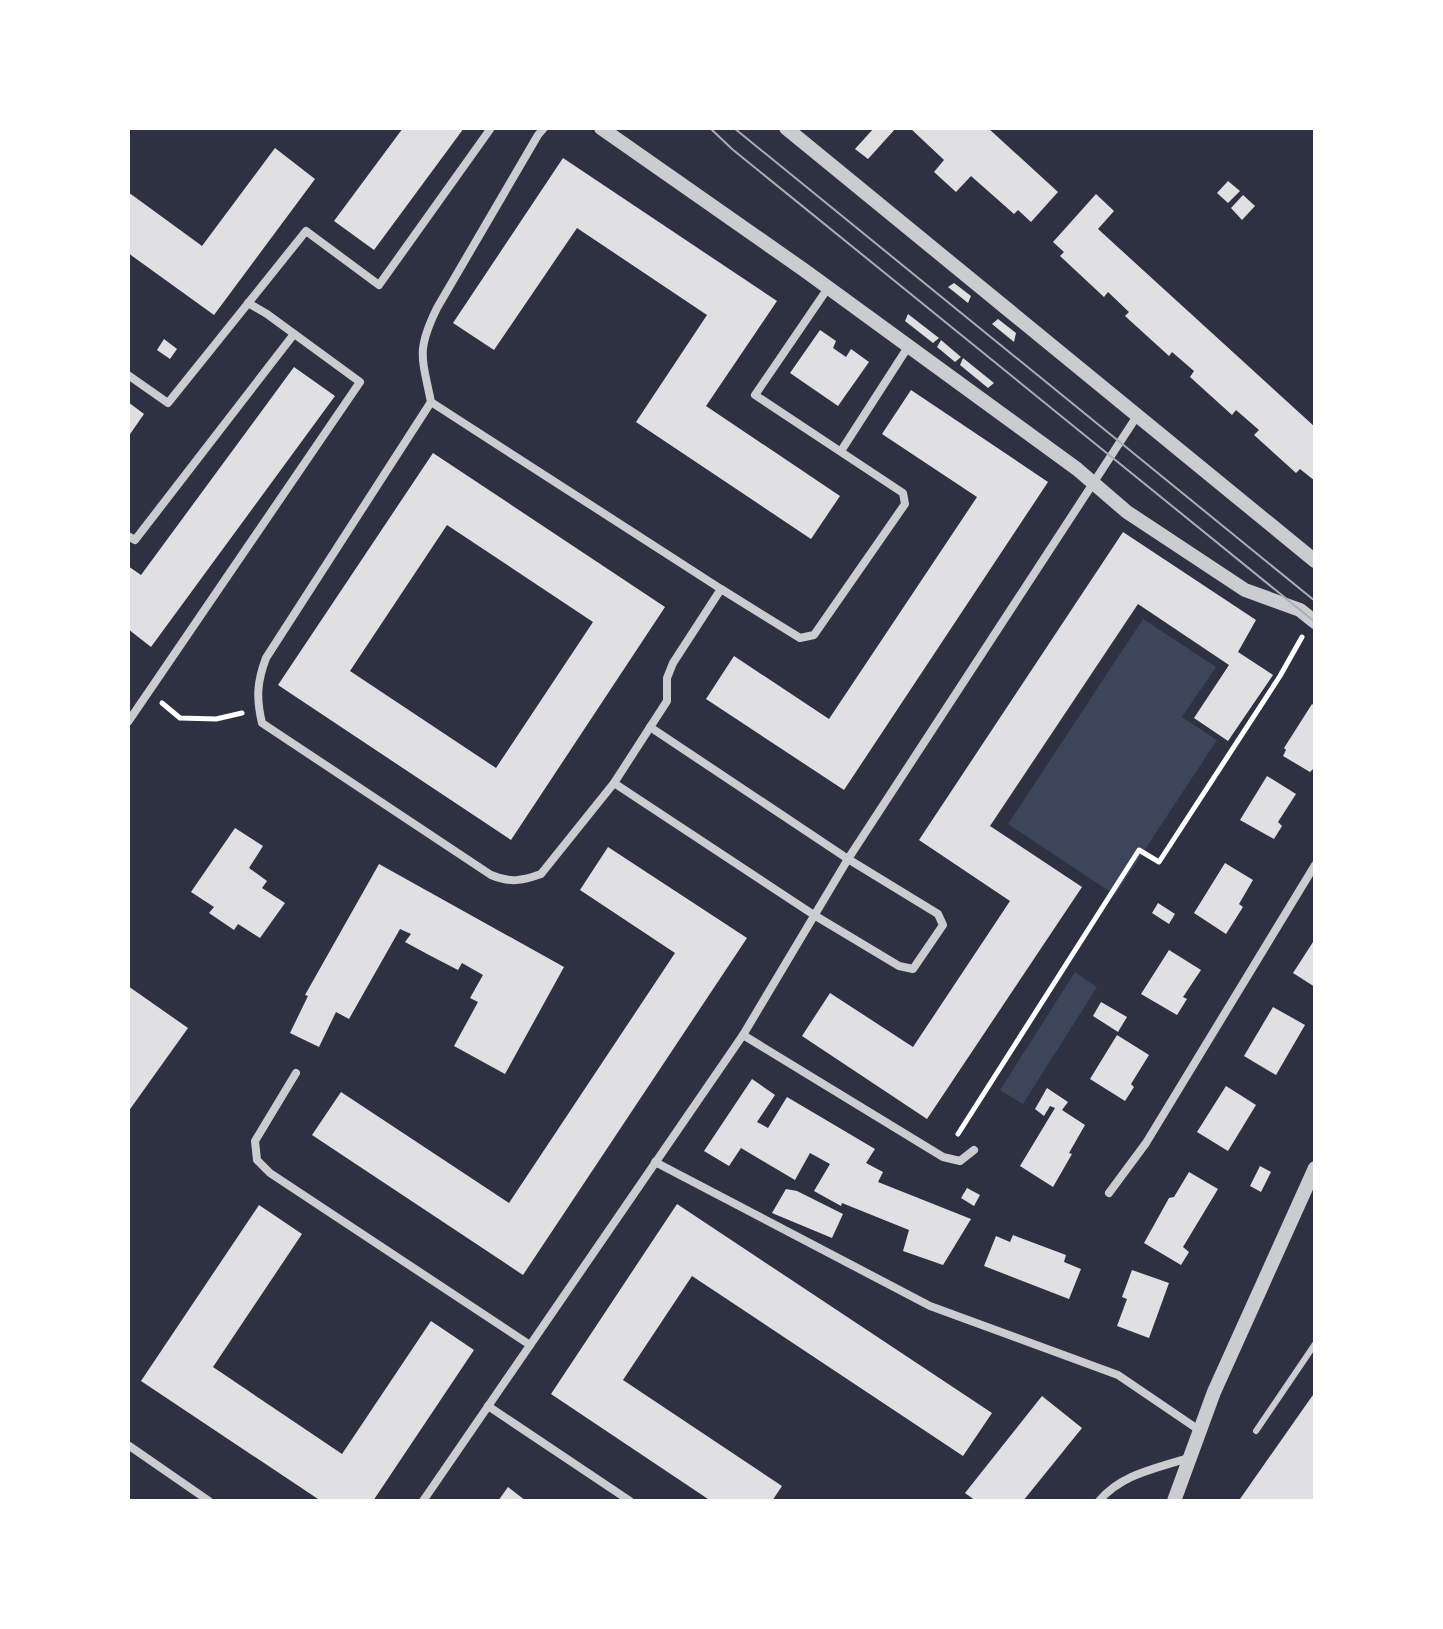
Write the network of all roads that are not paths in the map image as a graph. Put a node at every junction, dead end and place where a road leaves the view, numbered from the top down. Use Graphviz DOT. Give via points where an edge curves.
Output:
graph roads {
  1 [pos="491,128"];
  2 [pos="544,128"];
  3 [pos="601,128"];
  4 [pos="786,128"];
  5 [pos="828,288"];
  6 [pos="248,303"];
  7 [pos="294,334"];
  8 [pos="908,347"];
  9 [pos="128,375"];
  10 [pos="431,402"];
  11 [pos="1137,416"];
  12 [pos="841,451"];
  13 [pos="1094,483"];
  14 [pos="128,536"];
  15 [pos="1315,561"];
  16 [pos="721,589"];
  17 [pos="1314,620"];
  18 [pos="128,722"];
  19 [pos="650,727"];
  20 [pos="614,783"];
  21 [pos="848,859"];
  22 [pos="1315,865"];
  23 [pos="814,915"];
  24 [pos="743,1035"];
  25 [pos="296,1073"];
  26 [pos="974,1150"];
  27 [pos="655,1162"];
  28 [pos="1315,1168"];
  29 [pos="1109,1193"];
  30 [pos="1315,1344"];
  31 [pos="530,1345"];
  32 [pos="488,1406"];
  33 [pos="1199,1430"];
  34 [pos="1256,1431"];
  35 [pos="128,1445"];
  36 [pos="1189,1458"];
  37 [pos="209,1501"];
  38 [pos="423,1501"];
  39 [pos="630,1501"];
  40 [pos="1099,1501"];
  41 [pos="1174,1501"];
  1 -- 6 [label="street" via="379,285 306,231"];
  2 -- 10 [label="street" via="424,335 421,350"];
  3 -- 5 [label="street"];
  4 -- 11 [label="street"];
  5 -- 8 [label="street"];
  5 -- 12 [label="street" via="755,395"];
  6 -- 7 [label="street"];
  6 -- 9 [label="street" via="168,403"];
  7 -- 14 [label="street" via="135,540"];
  7 -- 18 [label="street" via="360,382"];
  8 -- 12 [label="street"];
  8 -- 13 [label="street"];
  10 -- 16 [label="street"];
  10 -- 20 [label="street" via="266,658 256,699 262,723 508,882 541,874"];
  11 -- 13 [label="street"];
  11 -- 15 [label="street"];
  12 -- 16 [label="street" via="903,493 905,504 814,635 800,638"];
  13 -- 17 [label="street" via="1127,512 1245,590"];
  13 -- 21 [label="street"];
  16 -- 19 [label="street" via="673,663 667,701"];
  19 -- 20 [label="street"];
  19 -- 21 [label="street"];
  20 -- 23 [label="street"];
  21 -- 23 [label="street"];
  21 -- 23 [label="street" via="938,914 943,925 913,969 899,966"];
  22 -- 29 [label="street" via="1146,1143"];
  23 -- 24 [label="street"];
  24 -- 26 [label="street" via="943,1157 960,1161"];
  24 -- 27 [label="street"];
  25 -- 31 [label="street" via="255,1141 257,1160"];
  27 -- 31 [label="street"];
  27 -- 33 [label="street" via="930,1306 1118,1375"];
  28 -- 33 [label="street"];
  30 -- 34 [label="lane"];
  31 -- 32 [label="street"];
  32 -- 38 [label="street"];
  32 -- 39 [label="street"];
  33 -- 36 [label="street"];
  35 -- 37 [label="street"];
  36 -- 40 [label="street" via="1124,1479"];
  36 -- 41 [label="street"];
}
